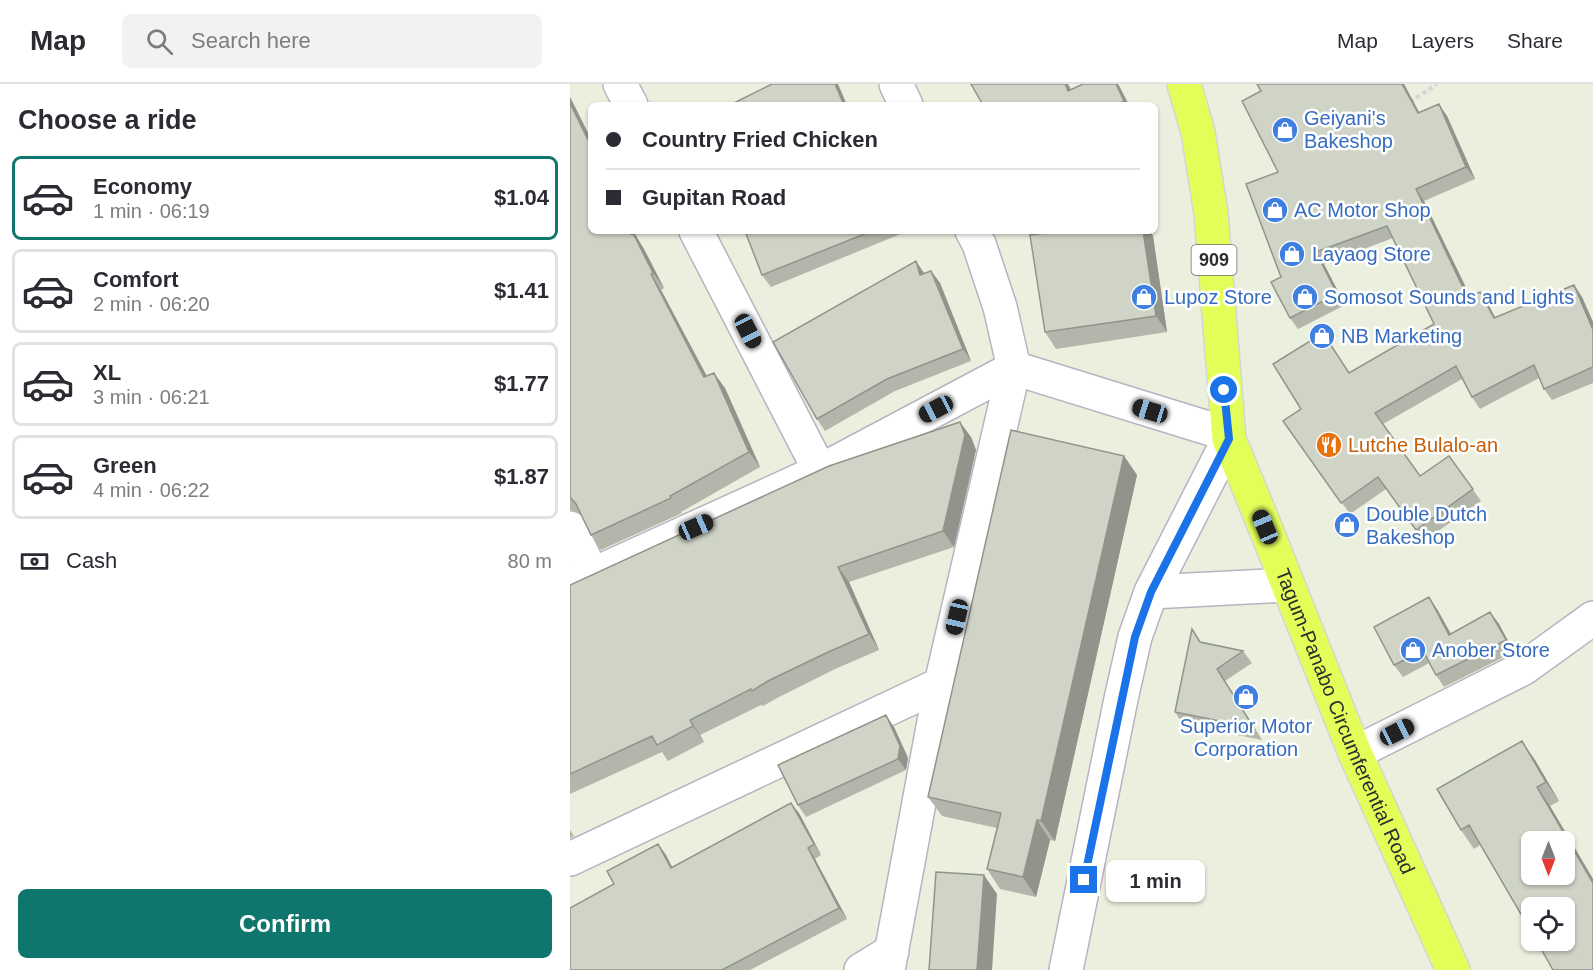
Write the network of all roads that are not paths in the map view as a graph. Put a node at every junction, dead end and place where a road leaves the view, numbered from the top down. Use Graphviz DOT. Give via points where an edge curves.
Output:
graph roads {
  1 [pos="620,84"];
  2 [pos="896,84"];
  3 [pos="1184,84"];
  4 [pos="629,102"];
  5 [pos="905,102"];
  6 [pos="698,234"];
  7 [pos="974,234"];
  8 [pos="1014,368"];
  9 [pos="1228,437"];
  10 [pos="820,471"];
  11 [pos="570,528"];
  12 [pos="581,580"];
  13 [pos="1287,585"];
  14 [pos="1151,592"];
  15 [pos="1593,618"];
  16 [pos="941,684"];
  17 [pos="1354,753"];
  18 [pos="570,859"];
  19 [pos="890,960"];
  20 [pos="861,970"];
  21 [pos="1066,970"];
  22 [pos="1453,970"];
  1 -- 4 [label="street"];
  2 -- 5 [label="street"];
  3 -- 9 [label="highway, 909" via="1198,132 1211,213"];
  6 -- 10 [label="street"];
  7 -- 8 [label="street" via="1000,308"];
  8 -- 9 [label="street"];
  8 -- 10 [label="street"];
  8 -- 16 [label="street"];
  9 -- 13 [label="highway, Tagum-Panabo Circumferential Road / 909"];
  9 -- 14 [label="street"];
  10 -- 12 [label="street"];
  11 -- 12 [label="street"];
  13 -- 14 [label="street"];
  13 -- 17 [label="highway, Tagum-Panabo Circumferential Road / 909"];
  14 -- 21 [label="street" via="1135,637"];
  15 -- 17 [label="street" via="1524,668"];
  16 -- 18 [label="street"];
  16 -- 19 [label="street"];
  17 -- 22 [label="highway, Tagum-Panabo Circumferential Road / 909"];
  19 -- 20 [label="street"];
}
